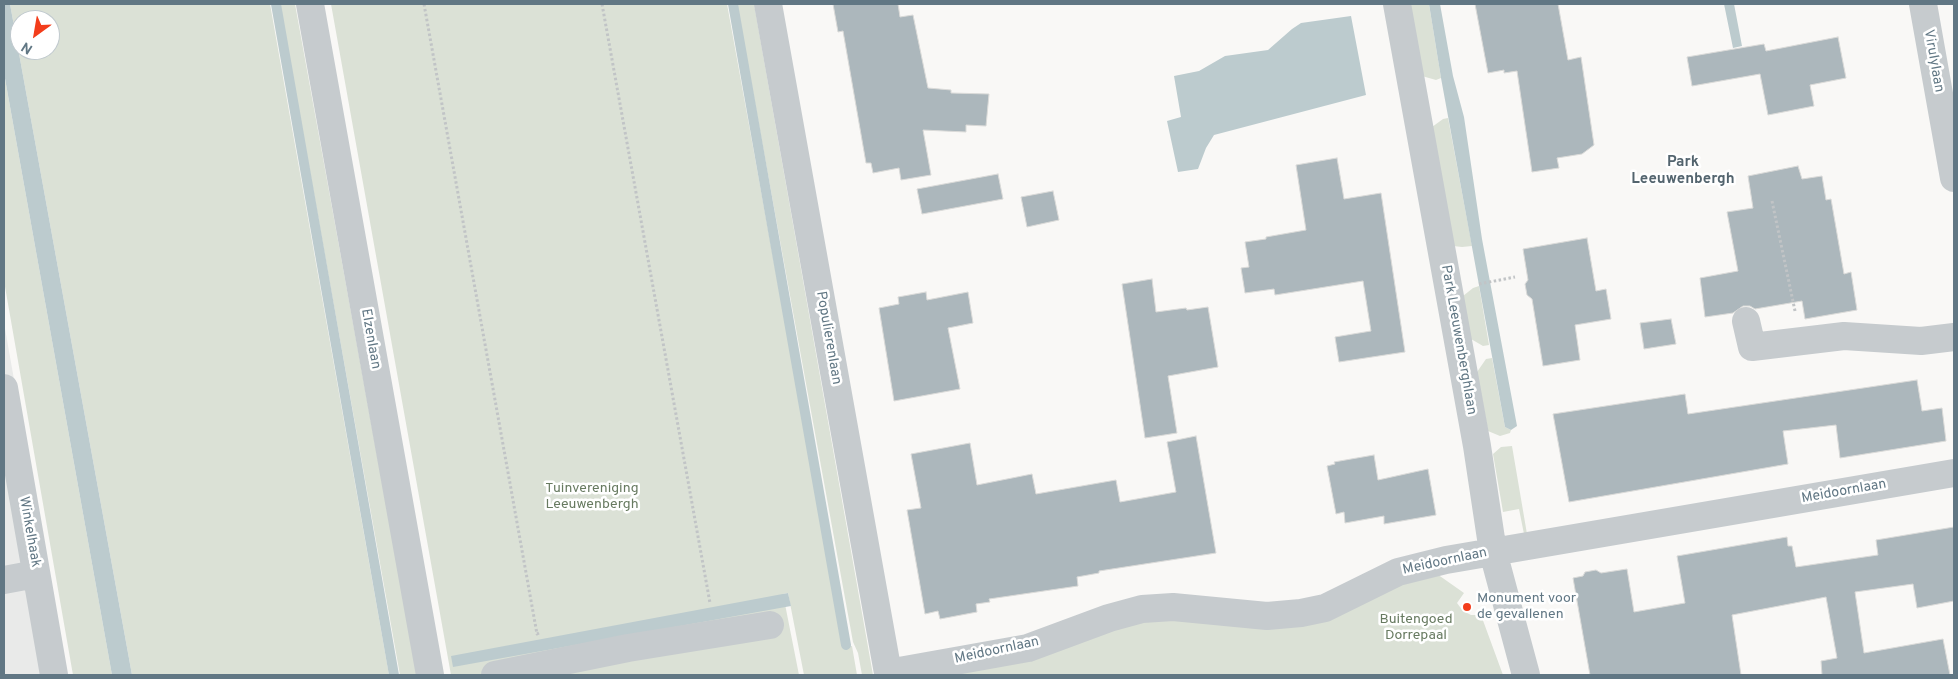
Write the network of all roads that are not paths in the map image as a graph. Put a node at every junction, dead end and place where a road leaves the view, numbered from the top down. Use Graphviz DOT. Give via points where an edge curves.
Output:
graph roads {
  1 [pos="310,4"];
  2 [pos="768,4"];
  3 [pos="1397,4"];
  4 [pos="1923,4"];
  5 [pos="1954,178"];
  6 [pos="1746,321"];
  7 [pos="1954,336"];
  8 [pos="4,388"];
  9 [pos="1954,473"];
  10 [pos="1493,552"];
  11 [pos="36,574"];
  12 [pos="4,580"];
  13 [pos="770,625"];
  14 [pos="888,672"];
  15 [pos="54,675"];
  16 [pos="430,675"];
  17 [pos="495,675"];
  18 [pos="1526,675"];
  1 -- 16 [label="street, Elzenlaan"];
  2 -- 14 [label="street, Populierenlaan"];
  3 -- 10 [label="street, Park Leeuwenberghlaan" via="1477,446"];
  4 -- 5 [label="street, Virulylaan"];
  6 -- 7 [label="street" via="1752,348 1844,336 1922,341"];
  8 -- 11 [label="street, Winkelhaak"];
  9 -- 10 [label="street, Meidoornlaan"];
  10 -- 14 [label="street, Meidoornlaan" via="1398,572 1333,605 1301,613 1267,616 1182,607 1142,609 1028,648"];
  10 -- 18 [label="street, Park Leeuwenberghlaan"];
  11 -- 12 [label="street"];
  11 -- 15 [label="street, Winkelhaak"];
  13 -- 17 [label="street" via="640,646"];
}
